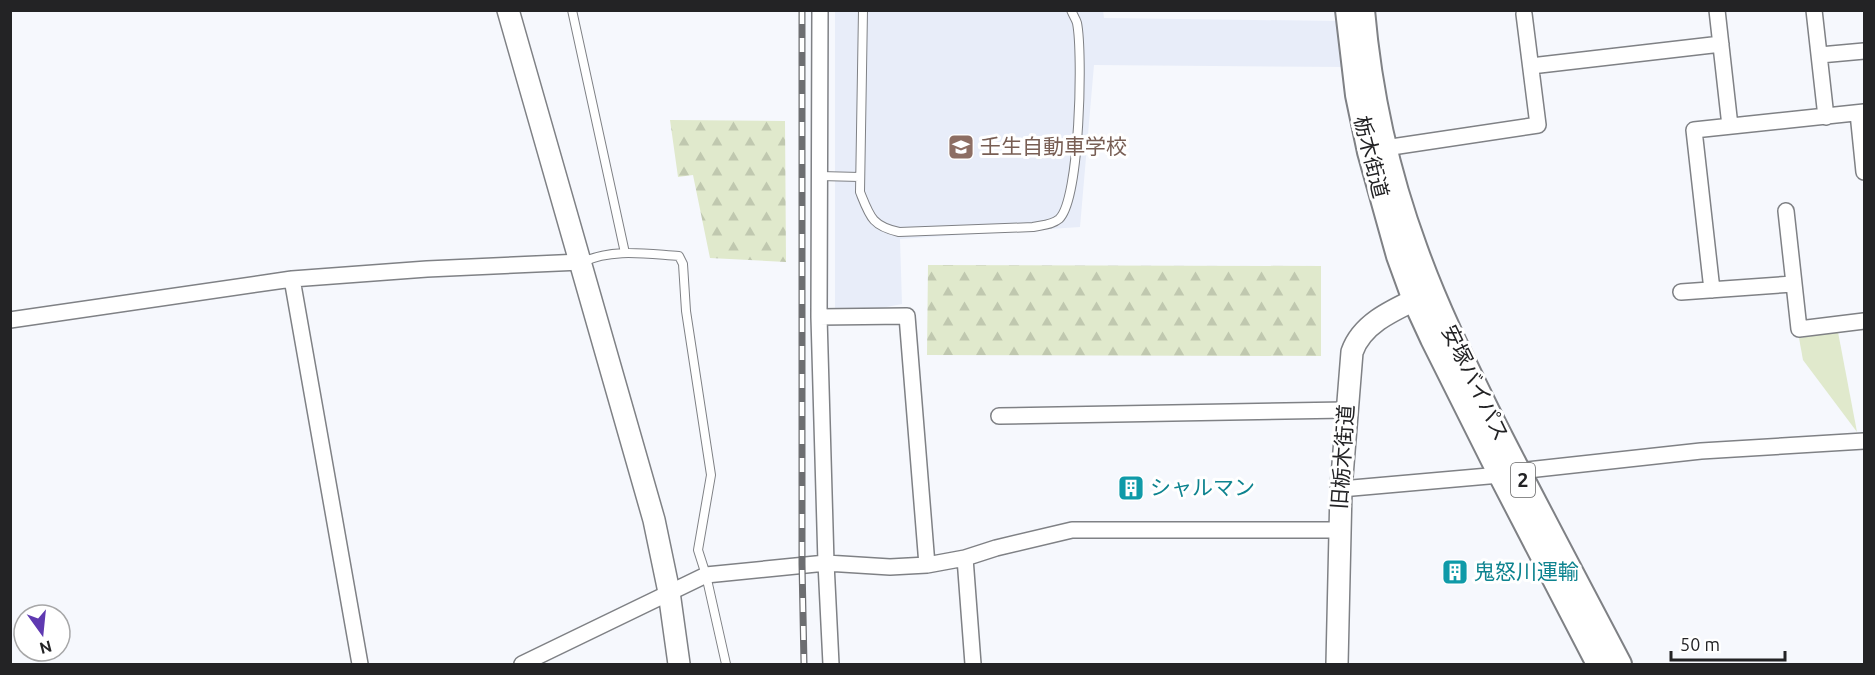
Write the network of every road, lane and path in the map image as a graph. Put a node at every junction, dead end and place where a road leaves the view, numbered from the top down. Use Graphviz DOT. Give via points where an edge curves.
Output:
graph roads {
  1 [pos="508,10"];
  2 [pos="572,10"];
  3 [pos="820,10"];
  4 [pos="863,10"];
  5 [pos="1071,10"];
  6 [pos="1347,10"];
  7 [pos="1363,10"];
  8 [pos="1717,10"];
  9 [pos="1814,10"];
  10 [pos="1524,14"];
  11 [pos="1721,44"];
  12 [pos="1864,51"];
  13 [pos="1820,55"];
  14 [pos="1531,66"];
  15 [pos="1861,113"];
  16 [pos="1826,117"];
  17 [pos="1730,126"];
  18 [pos="1385,148"];
  19 [pos="1864,172"];
  20 [pos="820,176"];
  21 [pos="860,177"];
  22 [pos="1786,211"];
  23 [pos="625,253"];
  24 [pos="581,262"];
  25 [pos="292,279"];
  26 [pos="1793,284"];
  27 [pos="1712,290"];
  28 [pos="1681,292"];
  29 [pos="1423,296"];
  30 [pos="819,317"];
  31 [pos="10,320"];
  32 [pos="1864,321"];
  33 [pos="1347,410"];
  34 [pos="999,416"];
  35 [pos="1864,441"];
  36 [pos="1509,473"];
  37 [pos="1341,489"];
  38 [pos="1339,530"];
  39 [pos="964,558"];
  40 [pos="826,563"];
  41 [pos="927,565"];
  42 [pos="706,575"];
  43 [pos="669,592"];
  44 [pos="360,664"];
  45 [pos="522,664"];
  46 [pos="679,664"];
  47 [pos="726,664"];
  48 [pos="831,664"];
  49 [pos="973,664"];
  50 [pos="1337,664"];
  51 [pos="1598,664"];
  52 [pos="1620,664"];
  1 -- 24 [label="street"];
  2 -- 23 [label="lane"];
  3 -- 20 [label="street"];
  4 -- 21 [label="lane"];
  5 -- 21 [label="lane" via="1078,41 1078,123 1068,201 1061,218 1033,226 899,232 881,228 868,213 860,192"];
  6 -- 29 [label="main road, 栃木街道 / 2" via="1357,95 1369,152 1392,235"];
  7 -- 18 [label="main road, 栃木街道 / 2" via="1371,81"];
  8 -- 11 [label="street"];
  9 -- 13 [label="street"];
  10 -- 14 [label="street"];
  11 -- 14 [label="street"];
  11 -- 17 [label="street"];
  12 -- 13 [label="street"];
  13 -- 16 [label="street"];
  14 -- 18 [label="street" via="1538,125"];
  15 -- 16 [label="street"];
  15 -- 19 [label="street"];
  16 -- 17 [label="street"];
  17 -- 27 [label="street" via="1694,130"];
  18 -- 29 [label="main road, 栃木街道 / 2" via="1415,248"];
  20 -- 21 [label="lane"];
  20 -- 30 [label="street"];
  22 -- 26 [label="street"];
  23 -- 24 [label="lane" via="597,255"];
  23 -- 42 [label="lane" via="679,256 683,264 686,311 711,466 698,550"];
  24 -- 25 [label="street"];
  24 -- 43 [label="street" via="654,520"];
  25 -- 31 [label="street"];
  25 -- 44 [label="street"];
  26 -- 27 [label="street"];
  26 -- 32 [label="street" via="1799,329"];
  27 -- 28 [label="street"];
  29 -- 33 [label="street, 旧栃木街道" via="1374,322 1356,341"];
  29 -- 36 [label="main road, 安塚バイパス / 2"];
  30 -- 40 [label="street"];
  30 -- 41 [label="street" via="907,316"];
  33 -- 34 [label="street"];
  33 -- 37 [label="street, 旧栃木街道"];
  35 -- 36 [label="street" via="1701,452"];
  36 -- 37 [label="street"];
  36 -- 51 [label="main road, 安塚バイパス / 2"];
  36 -- 52 [label="main road, 安塚バイパス / 2"];
  37 -- 38 [label="street, 旧栃木街道"];
  38 -- 39 [label="street" via="1072,530"];
  38 -- 50 [label="street, 旧栃木街道"];
  39 -- 41 [label="street"];
  39 -- 49 [label="street"];
  40 -- 41 [label="street"];
  40 -- 42 [label="street"];
  40 -- 48 [label="street"];
  42 -- 43 [label="street"];
  42 -- 47 [label="lane"];
  43 -- 45 [label="street"];
  43 -- 46 [label="street"];
}
